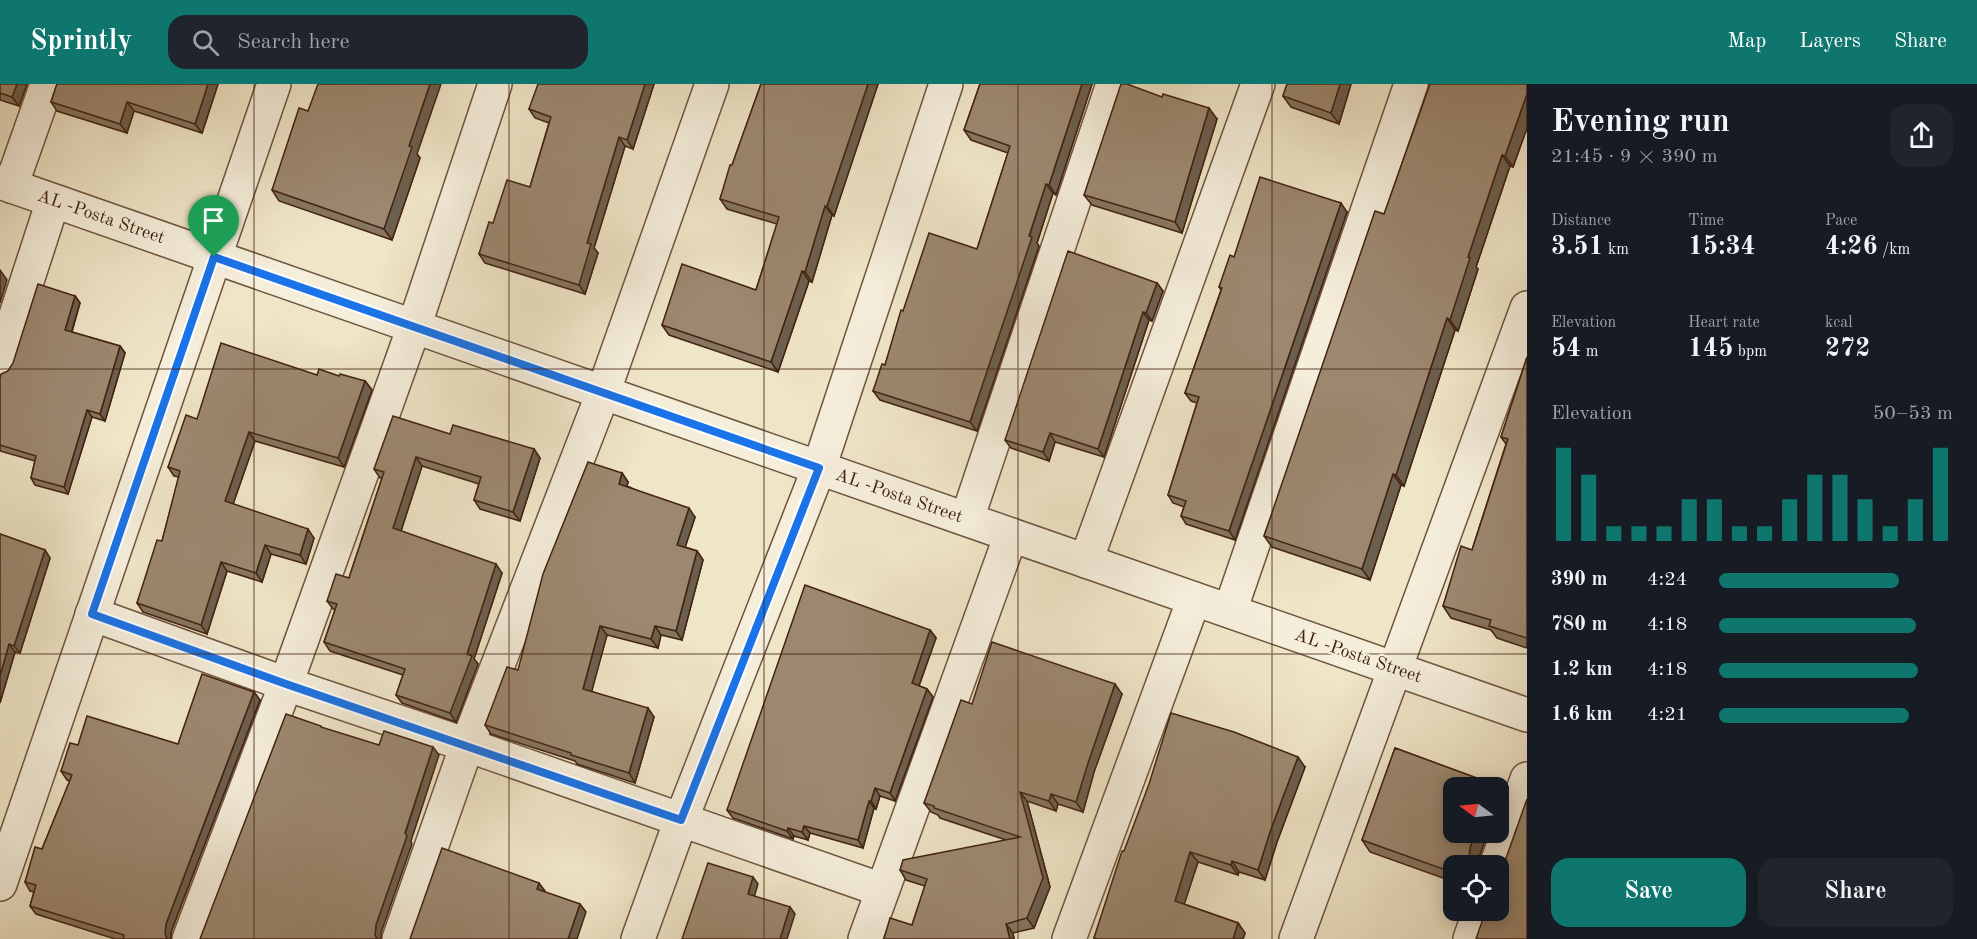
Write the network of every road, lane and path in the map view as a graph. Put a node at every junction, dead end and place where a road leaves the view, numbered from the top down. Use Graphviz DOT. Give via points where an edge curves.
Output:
graph roads {
  1 [pos="47,84"];
  2 [pos="274,84"];
  3 [pos="495,84"];
  4 [pos="712,84"];
  5 [pos="946,84"];
  6 [pos="1113,84"];
  7 [pos="1257,84"];
  8 [pos="1411,84"];
  9 [pos="6,184"];
  10 [pos="53,201"];
  11 [pos="214,257"];
  12 [pos="1527,308"];
  13 [pos="414,327"];
  14 [pos="0,364"];
  15 [pos="603,393"];
  16 [pos="819,468"];
  17 [pos="967,519"];
  18 [pos="1011,535"];
  19 [pos="1086,561"];
  20 [pos="1194,599"];
  21 [pos="1230,611"];
  22 [pos="92,614"];
  23 [pos="1395,668"];
  24 [pos="286,684"];
  25 [pos="1527,715"];
  26 [pos="467,745"];
  27 [pos="1527,779"];
  28 [pos="681,820"];
  29 [pos="1500,855"];
  30 [pos="0,884"];
  31 [pos="882,890"];
  32 [pos="1476,921"];
  33 [pos="189,939"];
  34 [pos="399,939"];
  35 [pos="638,939"];
  36 [pos="865,939"];
  37 [pos="1069,939"];
  38 [pos="1296,939"];
  39 [pos="1470,939"];
  1 -- 9 [label="street"];
  2 -- 11 [label="street"];
  3 -- 13 [label="street"];
  4 -- 15 [label="street"];
  5 -- 16 [label="street"];
  6 -- 17 [label="street"];
  7 -- 19 [label="street"];
  8 -- 21 [label="street"];
  9 -- 10 [label="street, AL -Posta Street"];
  10 -- 11 [label="street, AL -Posta Street"];
  10 -- 14 [label="street"];
  11 -- 13 [label="street, AL -Posta Street"];
  11 -- 22 [label="street"];
  12 -- 23 [label="street"];
  13 -- 15 [label="street, AL -Posta Street"];
  13 -- 24 [label="street"];
  15 -- 16 [label="street, AL -Posta Street"];
  15 -- 26 [label="street"];
  16 -- 17 [label="street, AL -Posta Street"];
  16 -- 28 [label="street"];
  17 -- 18 [label="street, AL -Posta Street"];
  18 -- 19 [label="street, AL -Posta Street"];
  18 -- 31 [label="street"];
  19 -- 20 [label="street, AL -Posta Street"];
  20 -- 21 [label="street, AL -Posta Street"];
  20 -- 37 [label="street"];
  21 -- 23 [label="street, AL -Posta Street"];
  22 -- 24 [label="street"];
  22 -- 30 [label="street"];
  23 -- 25 [label="street, AL -Posta Street"];
  23 -- 38 [label="street"];
  24 -- 26 [label="street"];
  24 -- 33 [label="street"];
  26 -- 28 [label="street"];
  26 -- 34 [label="street"];
  27 -- 29 [label="street"];
  28 -- 31 [label="street"];
  28 -- 35 [label="street"];
  31 -- 36 [label="street"];
  32 -- 39 [label="street"];
}
